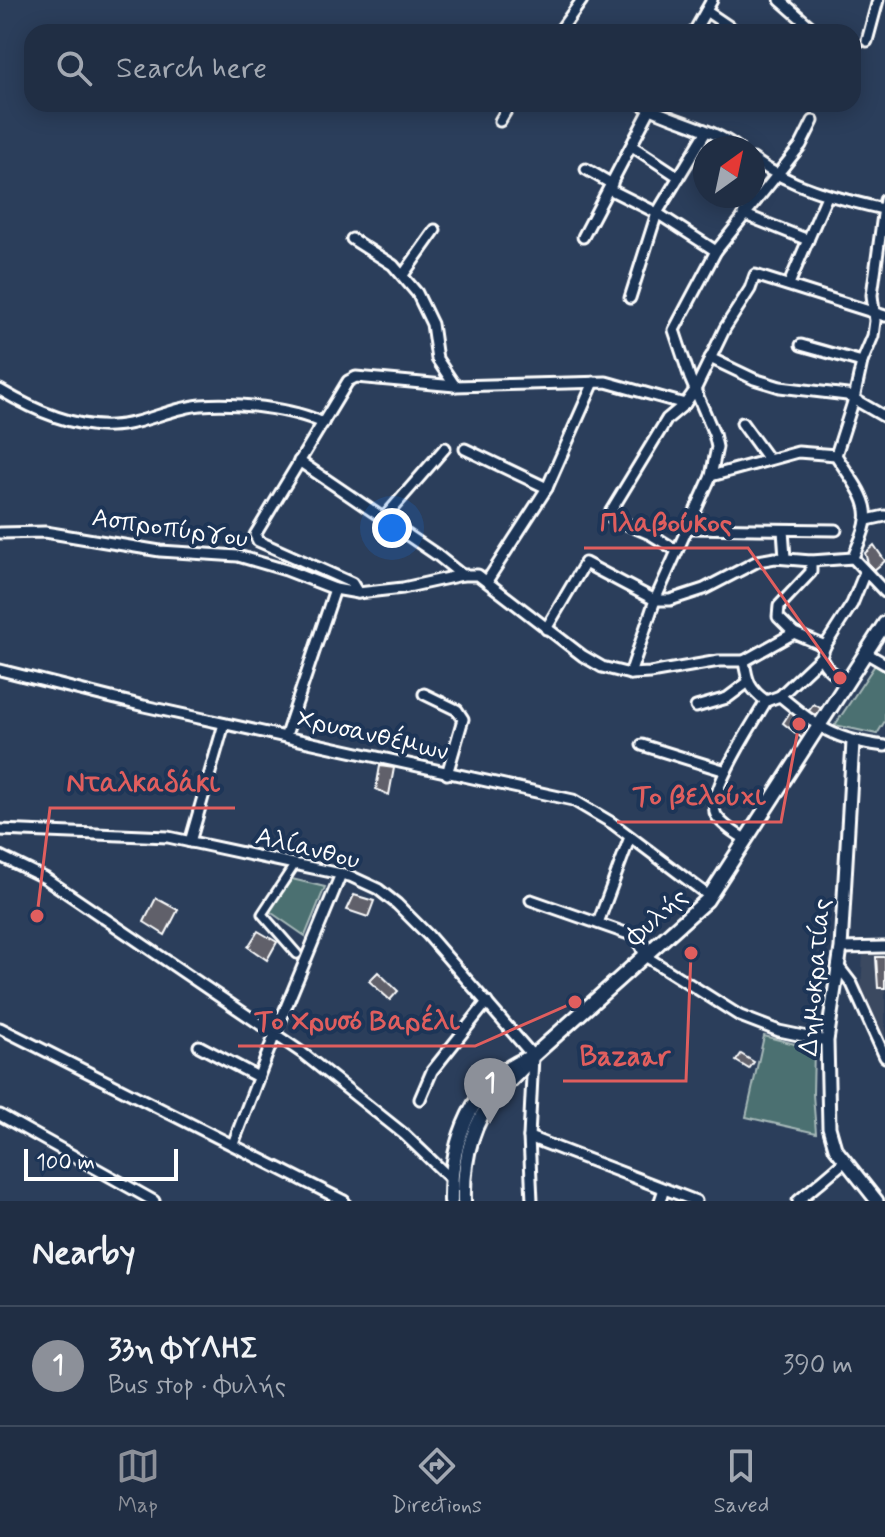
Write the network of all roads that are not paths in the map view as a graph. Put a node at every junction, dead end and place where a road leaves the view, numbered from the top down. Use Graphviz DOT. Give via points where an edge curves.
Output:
graph roads {
  1 [pos="582,0"];
  2 [pos="712,0"];
  3 [pos="780,0"];
  4 [pos="882,0"];
  5 [pos="706,11"];
  6 [pos="565,24"];
  7 [pos="699,24"];
  8 [pos="725,24"];
  9 [pos="803,24"];
  10 [pos="867,41"];
  11 [pos="505,112"];
  12 [pos="646,112"];
  13 [pos="661,112"];
  14 [pos="500,121"];
  15 [pos="813,121"];
  16 [pos="706,132"];
  17 [pos="722,136"];
  18 [pos="632,146"];
  19 [pos="765,168"];
  20 [pos="586,169"];
  21 [pos="775,176"];
  22 [pos="679,177"];
  23 [pos="610,187"];
  24 [pos="827,196"];
  25 [pos="884,204"];
  26 [pos="657,213"];
  27 [pos="743,214"];
  28 [pos="435,230"];
  29 [pos="583,237"];
  30 [pos="352,239"];
  31 [pos="808,240"];
  32 [pos="716,251"];
  33 [pos="403,275"];
  34 [pos="789,284"];
  35 [pos="630,298"];
  36 [pos="874,312"];
  37 [pos="885,316"];
  38 [pos="801,345"];
  39 [pos="710,358"];
  40 [pos="862,362"];
  41 [pos="594,382"];
  42 [pos="455,386"];
  43 [pos="0,390"];
  44 [pos="695,390"];
  45 [pos="854,399"];
  46 [pos="685,404"];
  47 [pos="885,417"];
  48 [pos="323,423"];
  49 [pos="742,423"];
  50 [pos="445,448"];
  51 [pos="465,449"];
  52 [pos="836,455"];
  53 [pos="768,459"];
  54 [pos="299,461"];
  55 [pos="711,476"];
  56 [pos="547,488"];
  57 [pos="885,516"];
  58 [pos="384,518"];
  59 [pos="867,520"];
  60 [pos="688,528"];
  61 [pos="783,530"];
  62 [pos="836,530"];
  63 [pos="0,533"];
  64 [pos="676,550"];
  65 [pos="785,558"];
  66 [pos="853,558"];
  67 [pos="811,561"];
  68 [pos="865,572"];
  69 [pos="462,575"];
  70 [pos="487,581"];
  71 [pos="335,589"];
  72 [pos="885,592"];
  73 [pos="358,593"];
  74 [pos="655,600"];
  75 [pos="885,623"];
  76 [pos="546,629"];
  77 [pos="794,633"];
  78 [pos="825,646"];
  79 [pos="866,653"];
  80 [pos="821,657"];
  81 [pos="744,661"];
  82 [pos="885,664"];
  83 [pos="0,670"];
  84 [pos="630,674"];
  85 [pos="848,680"];
  86 [pos="747,683"];
  87 [pos="424,694"];
  88 [pos="780,696"];
  89 [pos="766,701"];
  90 [pos="696,707"];
  91 [pos="224,724"];
  92 [pos="819,727"];
  93 [pos="286,735"];
  94 [pos="853,742"];
  95 [pos="642,745"];
  96 [pos="885,746"];
  97 [pos="726,771"];
  98 [pos="447,774"];
  99 [pos="0,830"];
  100 [pos="630,837"];
  101 [pos="745,839"];
  102 [pos="190,842"];
  103 [pos="0,856"];
  104 [pos="295,864"];
  105 [pos="341,874"];
  106 [pos="709,896"];
  107 [pos="531,900"];
  108 [pos="598,923"];
  109 [pos="885,947"];
  110 [pos="841,948"];
  111 [pos="297,954"];
  112 [pos="645,956"];
  113 [pos="839,967"];
  114 [pos="487,1002"];
  115 [pos="0,1028"];
  116 [pos="275,1034"];
  117 [pos="827,1041"];
  118 [pos="199,1046"];
  119 [pos="533,1056"];
  120 [pos="885,1057"];
  121 [pos="258,1077"];
  122 [pos="420,1099"];
  123 [pos="0,1115"];
  124 [pos="529,1137"];
  125 [pos="233,1144"];
  126 [pos="845,1161"];
  127 [pos="458,1182"];
  128 [pos="664,1189"];
  129 [pos="154,1201"];
  130 [pos="344,1201"];
  131 [pos="451,1201"];
  132 [pos="464,1201"];
  133 [pos="532,1201"];
  134 [pos="660,1201"];
  135 [pos="696,1201"];
  136 [pos="798,1201"];
  137 [pos="877,1201"];
  1 -- 6 [label="street"];
  2 -- 5 [label="street"];
  3 -- 9 [label="street"];
  4 -- 10 [label="street"];
  5 -- 7 [label="street"];
  5 -- 8 [label="street"];
  11 -- 14 [label="street"];
  12 -- 18 [label="street"];
  13 -- 16 [label="street"];
  15 -- 21 [label="street"];
  16 -- 17 [label="street"];
  16 -- 22 [label="street"];
  18 -- 22 [label="street"];
  18 -- 23 [label="street"];
  19 -- 21 [label="street"];
  20 -- 23 [label="street"];
  21 -- 24 [label="street"];
  21 -- 27 [label="street"];
  22 -- 26 [label="street"];
  23 -- 26 [label="street"];
  23 -- 29 [label="street"];
  24 -- 25 [label="street"];
  24 -- 31 [label="street"];
  25 -- 36 [label="street"];
  26 -- 32 [label="street"];
  26 -- 35 [label="street"];
  27 -- 31 [label="street"];
  27 -- 32 [label="street"];
  28 -- 33 [label="street"];
  30 -- 33 [label="street"];
  31 -- 34 [label="street"];
  32 -- 44 [label="street" via="674,330"];
  33 -- 42 [label="street" via="432,324 437,359"];
  34 -- 36 [label="street"];
  34 -- 39 [label="street" via="755,275"];
  36 -- 37 [label="street"];
  36 -- 40 [label="street" via="873,336"];
  38 -- 40 [label="street"];
  39 -- 44 [label="street"];
  39 -- 45 [label="street" via="780,387"];
  40 -- 45 [label="street"];
  41 -- 42 [label="street"];
  41 -- 46 [label="street"];
  41 -- 56 [label="street"];
  42 -- 48 [label="street" via="356,377 348,381"];
  43 -- 48 [label="street" via="84,424 131,424 201,405 249,406"];
  44 -- 46 [label="street"];
  44 -- 55 [label="street" via="717,447"];
  45 -- 47 [label="street"];
  45 -- 52 [label="street"];
  46 -- 64 [label="street" via="667,419 608,516"];
  48 -- 54 [label="street"];
  49 -- 53 [label="street"];
  50 -- 58 [label="street"];
  51 -- 56 [label="street"];
  52 -- 53 [label="street" via="798,452"];
  52 -- 59 [label="street" via="864,501"];
  53 -- 55 [label="street"];
  54 -- 58 [label="street"];
  54 -- 73 [label="street" via="255,535 258,541 352,583"];
  55 -- 60 [label="street"];
  56 -- 70 [label="street"];
  57 -- 59 [label="street"];
  58 -- 69 [label="street"];
  59 -- 66 [label="street"];
  60 -- 61 [label="street"];
  60 -- 64 [label="street"];
  61 -- 62 [label="street"];
  61 -- 65 [label="street"];
  63 -- 71 [label="street, Ασπροπύργου" via="45,532 160,551 238,556"];
  64 -- 74 [label="street"];
  65 -- 67 [label="street"];
  65 -- 74 [label="street" via="758,561 684,597"];
  66 -- 67 [label="street"];
  66 -- 68 [label="street"];
  67 -- 77 [label="street" via="811,572 779,606 778,617"];
  68 -- 72 [label="street"];
  68 -- 78 [label="street"];
  69 -- 70 [label="street, Ασπροπύργου"];
  69 -- 73 [label="street, Ασπροπύργου"];
  70 -- 76 [label="street, Ασπροπύργου"];
  71 -- 73 [label="street, Ασπροπύργου"];
  71 -- 93 [label="street"];
  74 -- 76 [label="street" via="585,563"];
  74 -- 84 [label="street"];
  75 -- 79 [label="main road, Φυλής"];
  76 -- 84 [label="street, Ασπροπύργου" via="602,667"];
  77 -- 78 [label="street"];
  77 -- 81 [label="street"];
  78 -- 80 [label="street"];
  79 -- 82 [label="street"];
  79 -- 85 [label="main road, Φυλής"];
  80 -- 85 [label="street" via="825,667"];
  80 -- 88 [label="street"];
  81 -- 84 [label="street"];
  81 -- 86 [label="street"];
  83 -- 91 [label="street, Χρυσανθέμων"];
  85 -- 92 [label="main road, Φυλής"];
  86 -- 89 [label="street"];
  86 -- 90 [label="street" via="727,698"];
  87 -- 98 [label="street" via="457,710 463,719"];
  88 -- 89 [label="street"];
  88 -- 92 [label="street"];
  89 -- 97 [label="street"];
  91 -- 93 [label="street, Χρυσανθέμων"];
  91 -- 102 [label="street"];
  92 -- 94 [label="street"];
  92 -- 101 [label="main road, Φυλής"];
  93 -- 98 [label="street, Χρυσανθέμων"];
  94 -- 96 [label="street"];
  94 -- 110 [label="street, Δημοκρατίας"];
  95 -- 97 [label="street"];
  97 -- 101 [label="street" via="714,800 715,814"];
  98 -- 100 [label="street, Χρυσανθέμων" via="573,800"];
  99 -- 102 [label="street, Αλίανθου"];
  100 -- 106 [label="street, Χρυσανθέμων"];
  100 -- 108 [label="street"];
  101 -- 106 [label="main road, Φυλής"];
  102 -- 104 [label="street, Αλίανθου"];
  103 -- 116 [label="street" via="45,878"];
  104 -- 105 [label="street, Αλίανθου"];
  104 -- 111 [label="street" via="262,914"];
  105 -- 114 [label="street, Αλίανθου" via="378,889 397,904"];
  105 -- 116 [label="street"];
  106 -- 112 [label="main road, Φυλής"];
  107 -- 108 [label="street"];
  108 -- 112 [label="street" via="637,937"];
  109 -- 110 [label="street"];
  110 -- 113 [label="street, Δημοκρατίας"];
  112 -- 117 [label="street" via="740,1016"];
  112 -- 119 [label="main road, Φυλής"];
  113 -- 117 [label="street, Δημοκρατίας"];
  113 -- 120 [label="street"];
  114 -- 119 [label="street, Αλίανθου"];
  114 -- 122 [label="street" via="432,1071"];
  115 -- 125 [label="street"];
  116 -- 121 [label="street"];
  116 -- 127 [label="street"];
  117 -- 126 [label="street, Δημοκρατίας" via="830,1135"];
  118 -- 121 [label="street"];
  119 -- 124 [label="street"];
  119 -- 127 [label="main road, Φυλής" via="511,1064 475,1103 457,1142"];
  121 -- 125 [label="street"];
  123 -- 129 [label="street"];
  124 -- 128 [label="street"];
  124 -- 133 [label="street"];
  125 -- 130 [label="street"];
  126 -- 136 [label="street"];
  126 -- 137 [label="street, Δημοκρατίας"];
  127 -- 131 [label="main road, Φυλής"];
  127 -- 132 [label="main road, Φυλής"];
  128 -- 134 [label="street"];
  128 -- 135 [label="street"];
}
